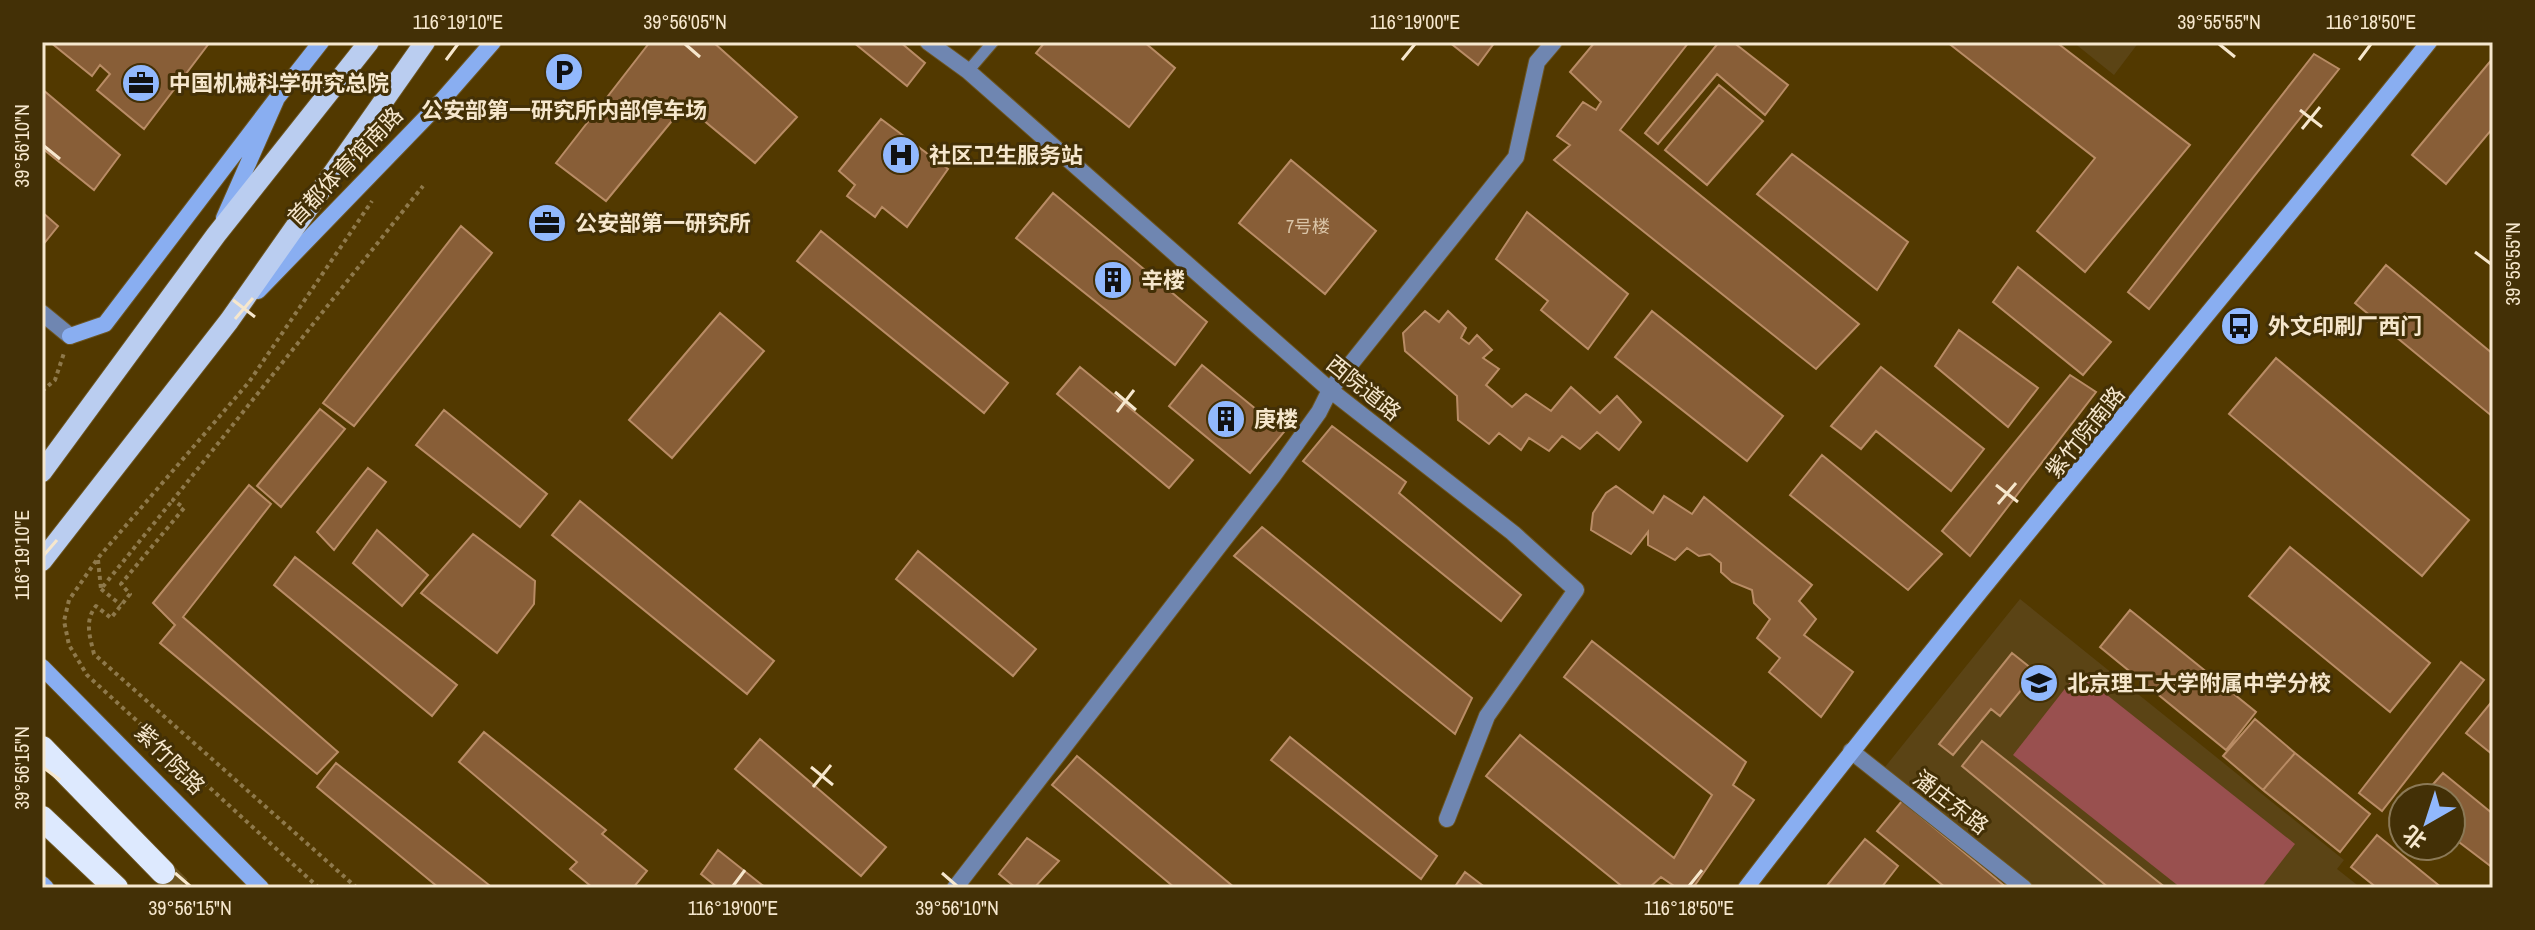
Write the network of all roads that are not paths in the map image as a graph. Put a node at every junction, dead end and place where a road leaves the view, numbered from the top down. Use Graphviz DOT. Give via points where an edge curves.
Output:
graph roads {
  1 [pos="321,42"];
  2 [pos="369,42"];
  3 [pos="425,42"];
  4 [pos="493,42"];
  5 [pos="928,42"];
  6 [pos="993,42"];
  7 [pos="1554,42"];
  8 [pos="2429,42"];
  9 [pos="968,71"];
  10 [pos="277,98"];
  11 [pos="216,235"];
  12 [pos="42,313"];
  13 [pos="229,321"];
  14 [pos="1330,390"];
  15 [pos="42,472"];
  16 [pos="42,561"];
  17 [pos="42,667"];
  18 [pos="42,748"];
  19 [pos="1851,751"];
  20 [pos="42,818"];
  21 [pos="1447,819"];
  22 [pos="163,872"];
  23 [pos="116,888"];
  24 [pos="261,888"];
  25 [pos="955,888"];
  26 [pos="1746,888"];
  27 [pos="2024,888"];
  1 -- 10 [label="street"];
  2 -- 11 [label="main road"];
  3 -- 13 [label="main road, 首都体育馆南路"];
  4 -- 13 [label="street, 首都体育馆南路"];
  5 -- 9 [label="street, 西院道路"];
  6 -- 9 [label="lane"];
  7 -- 14 [label="street" via="1537,62 1516,157"];
  8 -- 19 [label="street, 紫竹院南路"];
  9 -- 14 [label="street, 西院道路"];
  10 -- 11 [label="street"];
  10 -- 12 [label="street" via="105,324 70,336"];
  11 -- 15 [label="main road"];
  13 -- 16 [label="main road, 首都体育馆南路"];
  14 -- 21 [label="street, 西院道路" via="1513,533 1576,590 1487,716"];
  14 -- 25 [label="street" via="1273,476"];
  17 -- 24 [label="street, 紫竹院路"];
  18 -- 22 [label="highway"];
  19 -- 26 [label="street, 紫竹院南路"];
  19 -- 27 [label="street, 潘庄东路"];
  20 -- 23 [label="highway"];
}
